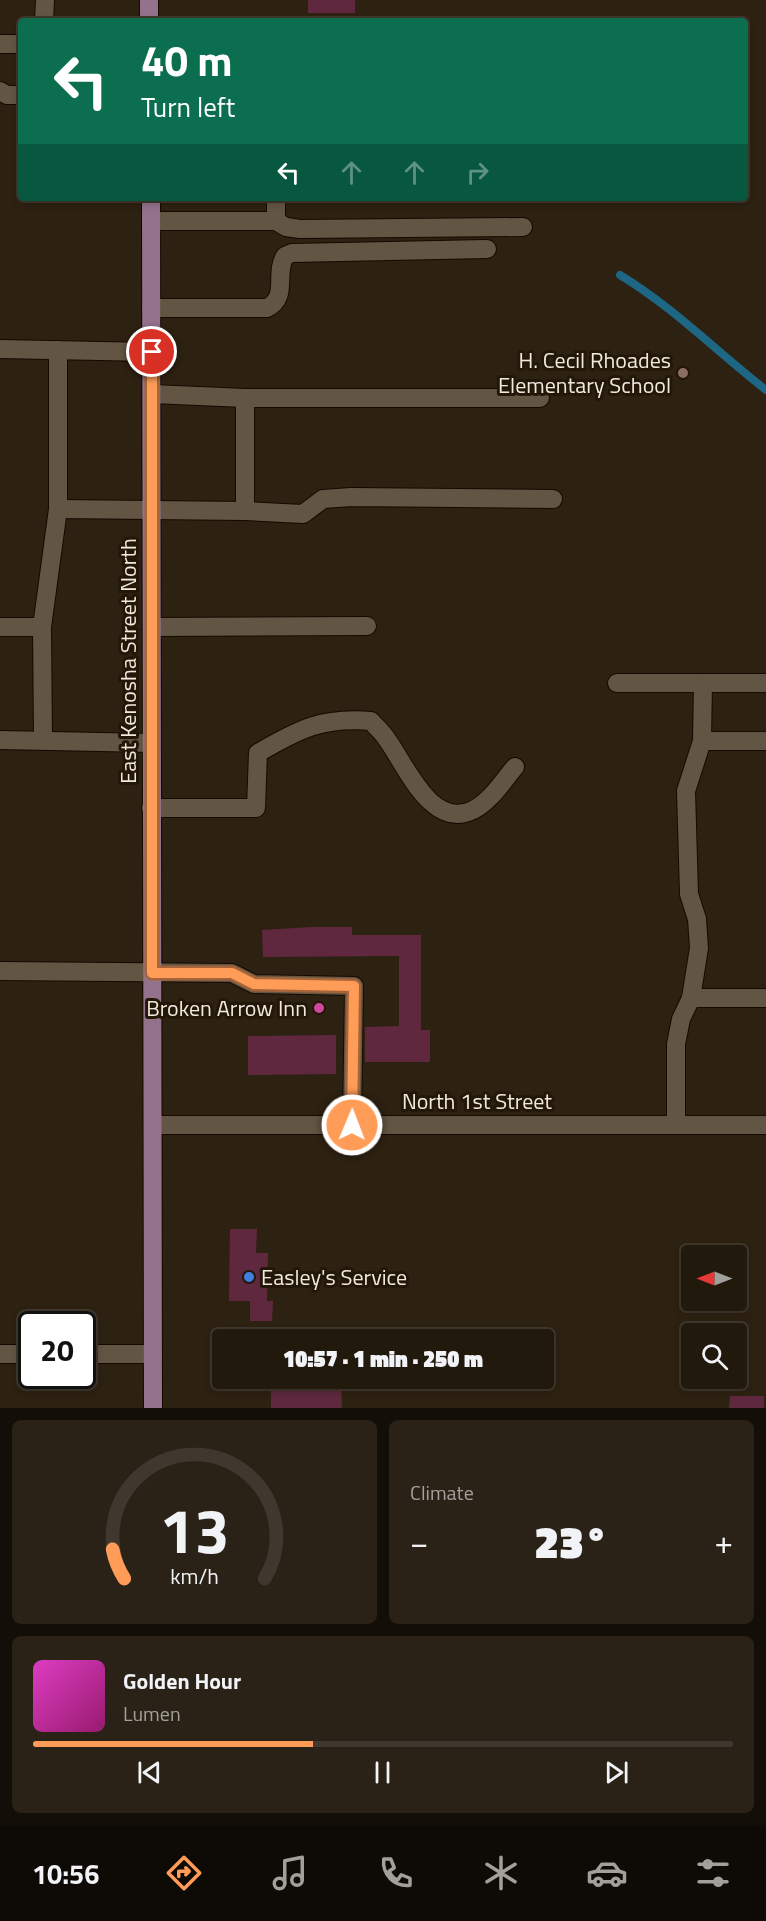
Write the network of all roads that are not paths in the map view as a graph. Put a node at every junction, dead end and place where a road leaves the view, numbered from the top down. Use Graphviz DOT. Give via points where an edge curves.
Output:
graph roads {
  1 [pos="45,0"];
  2 [pos="149,0"];
  3 [pos="44,18"];
  4 [pos="149,18"];
  5 [pos="0,44"];
  6 [pos="18,44"];
  7 [pos="0,91"];
  8 [pos="18,95"];
  9 [pos="151,201"];
  10 [pos="276,201"];
  11 [pos="152,221"];
  12 [pos="276,221"];
  13 [pos="523,227"];
  14 [pos="487,249"];
  15 [pos="152,308"];
  16 [pos="0,349"];
  17 [pos="58,350"];
  18 [pos="152,352"];
  19 [pos="152,394"];
  20 [pos="245,398"];
  21 [pos="540,398"];
  22 [pos="554,499"];
  23 [pos="57,509"];
  24 [pos="152,510"];
  25 [pos="245,512"];
  26 [pos="367,626"];
  27 [pos="0,627"];
  28 [pos="42,627"];
  29 [pos="152,627"];
  30 [pos="617,683"];
  31 [pos="703,683"];
  32 [pos="766,683"];
  33 [pos="43,739"];
  34 [pos="0,740"];
  35 [pos="702,741"];
  36 [pos="766,741"];
  37 [pos="152,743"];
  38 [pos="515,767"];
  39 [pos="152,808"];
  40 [pos="0,971"];
  41 [pos="152,973"];
  42 [pos="691,998"];
  43 [pos="764,998"];
  44 [pos="153,1125"];
  45 [pos="352,1125"];
  46 [pos="676,1125"];
  47 [pos="766,1125"];
  48 [pos="0,1354"];
  49 [pos="18,1354"];
  50 [pos="96,1354"];
  51 [pos="153,1354"];
  52 [pos="153,1408"];
  1 -- 3 [label="street"];
  2 -- 4 [label="main road"];
  5 -- 6 [label="street"];
  7 -- 8 [label="street"];
  9 -- 11 [label="main road, East Kenosha Street North"];
  10 -- 12 [label="street"];
  11 -- 12 [label="street"];
  11 -- 15 [label="main road, East Kenosha Street North"];
  12 -- 13 [label="street" via="300,229"];
  14 -- 15 [label="street" via="292,253 280,263 277,303 267,308"];
  15 -- 18 [label="main road, East Kenosha Street North"];
  16 -- 17 [label="street"];
  17 -- 18 [label="street"];
  17 -- 23 [label="street"];
  18 -- 19 [label="main road, East Kenosha Street North"];
  19 -- 20 [label="street"];
  19 -- 24 [label="main road, East Kenosha Street North"];
  20 -- 21 [label="street"];
  20 -- 25 [label="street"];
  22 -- 25 [label="street" via="351,497 323,500 303,514"];
  23 -- 24 [label="street"];
  23 -- 28 [label="street"];
  24 -- 25 [label="street"];
  24 -- 29 [label="main road, East Kenosha Street North"];
  26 -- 29 [label="street"];
  27 -- 28 [label="street"];
  28 -- 33 [label="street"];
  29 -- 37 [label="main road, East Kenosha Street North"];
  30 -- 31 [label="street"];
  31 -- 32 [label="street"];
  31 -- 35 [label="street"];
  33 -- 34 [label="street"];
  33 -- 37 [label="street"];
  35 -- 36 [label="street"];
  35 -- 42 [label="street" via="686,791 689,894 699,948"];
  37 -- 39 [label="main road, East Kenosha Street North"];
  38 -- 39 [label="street" via="473,810 448,814 435,807 371,721 340,719 286,737 258,753 256,808"];
  39 -- 41 [label="main road, East Kenosha Street North"];
  40 -- 41 [label="street"];
  41 -- 44 [label="main road, East Kenosha Street North"];
  41 -- 45 [label="street" via="232,973 254,984 354,986"];
  42 -- 43 [label="street"];
  42 -- 46 [label="street" via="676,1044"];
  44 -- 45 [label="street, North 1st Street"];
  44 -- 51 [label="main road, East Kenosha Street North"];
  45 -- 46 [label="street, North 1st Street"];
  46 -- 47 [label="street, North 1st Street"];
  48 -- 49 [label="street"];
  50 -- 51 [label="street"];
  51 -- 52 [label="main road"];
}
